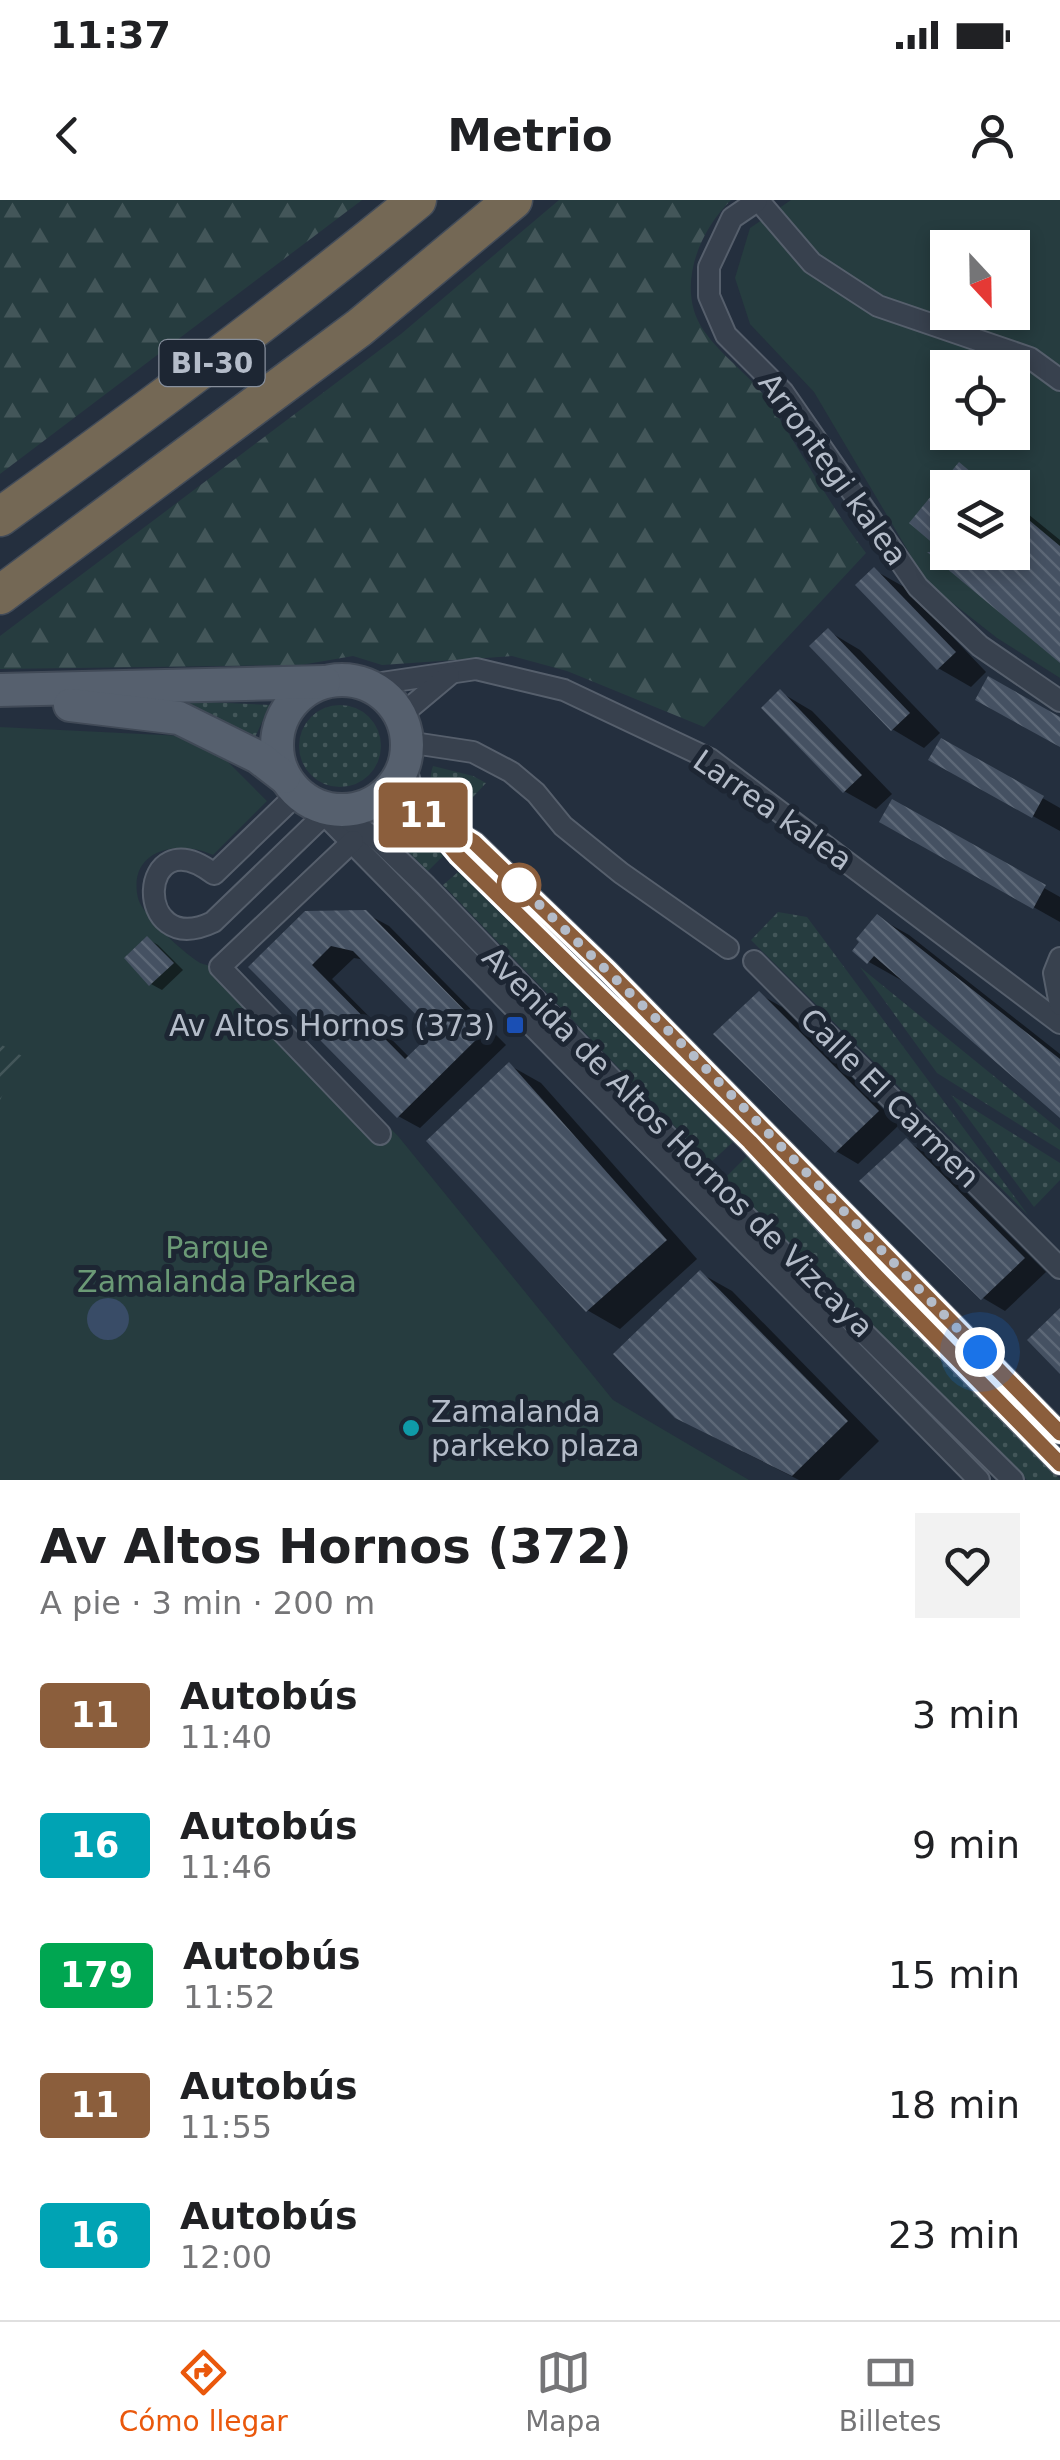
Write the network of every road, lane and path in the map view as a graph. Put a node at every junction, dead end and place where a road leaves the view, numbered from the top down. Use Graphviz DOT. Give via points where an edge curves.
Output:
graph roads {
  1 [pos="418,200"];
  2 [pos="512,200"];
  3 [pos="758,200"];
  4 [pos="1060,380"];
  5 [pos="0,517"];
  6 [pos="0,595"];
  7 [pos="451,674"];
  8 [pos="324,682"];
  9 [pos="368,685"];
  10 [pos="0,694"];
  11 [pos="1060,701"];
  12 [pos="404,740"];
  13 [pos="312,800"];
  14 [pos="417,807"];
  15 [pos="353,841"];
  16 [pos="728,948"];
  17 [pos="1060,958"];
  18 [pos="754,961"];
  19 [pos="1060,1005"];
  20 [pos="1060,1023"];
  21 [pos="380,1134"];
  22 [pos="1060,1268"];
  23 [pos="1060,1433"];
  24 [pos="1060,1464"];
  25 [pos="979,1480"];
  26 [pos="1013,1480"];
  1 -- 5 [label="highway, BI-30" via="240,342"];
  2 -- 6 [label="highway, BI-30" via="359,328"];
  3 -- 4 [label="street, Arrontegi kalea" via="812,263 878,306 1030,358"];
  3 -- 11 [label="street, Arrontegi kalea" via="732,218 709,267 709,296 726,335 783,392 918,587 980,646"];
  7 -- 9 [label="street, Larrea kalea"];
  7 -- 12 [label="street"];
  7 -- 20 [label="street, Larrea kalea" via="476,670 564,690 710,760"];
  8 -- 9 [label="main road"];
  8 -- 10 [label="main road"];
  8 -- 13 [label="main road" via="291,703 276,738 277,758"];
  9 -- 12 [label="main road" via="387,698"];
  10 -- 13 [label="main road" via="179,718 258,757"];
  12 -- 13 [label="main road" via="395,784 379,799 359,808"];
  12 -- 14 [label="street, Avenida de Altos Hornos de Vizcaya"];
  12 -- 16 [label="street" via="472,752 511,772 563,826"];
  13 -- 13 [label="street" via="214,874 188,861 172,862 159,871 154,904 182,930 213,922"];
  13 -- 15 [label="street"];
  13 -- 26 [label="street, Avenida de Altos Hornos de Vizcaya" via="380,842 426,886 710,1181"];
  14 -- 23 [label="street" via="474,842 608,971"];
  14 -- 24 [label="street, Avenida de Altos Hornos de Vizcaya"];
  15 -- 21 [label="street" via="220,967"];
  15 -- 25 [label="street"];
  17 -- 19 [label="street" via="1054,973"];
  18 -- 22 [label="street, Calle El Carmen"];
}
